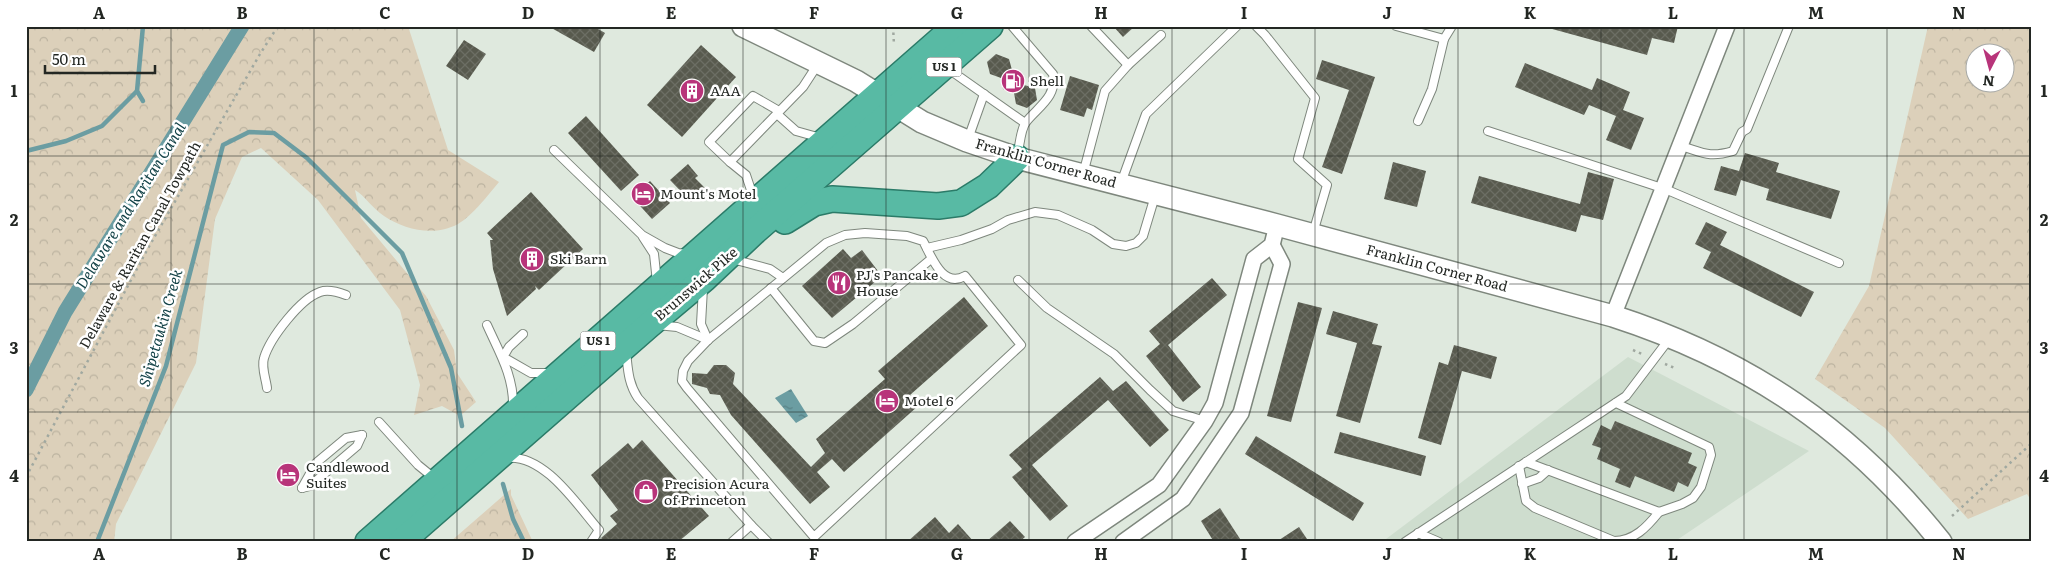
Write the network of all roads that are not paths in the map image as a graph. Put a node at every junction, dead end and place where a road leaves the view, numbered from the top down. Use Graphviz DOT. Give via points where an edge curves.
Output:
graph roads {
  1 [pos="742,26"];
  2 [pos="956,26"];
  3 [pos="990,26"];
  4 [pos="1012,26"];
  5 [pos="1091,26"];
  6 [pos="1238,26"];
  7 [pos="1256,26"];
  8 [pos="1396,26"];
  9 [pos="1452,26"];
  10 [pos="1727,26"];
  11 [pos="1789,26"];
  12 [pos="1161,35"];
  13 [pos="1444,39"];
  14 [pos="819,62"];
  15 [pos="1128,65"];
  16 [pos="944,66"];
  17 [pos="984,94"];
  18 [pos="888,101"];
  19 [pos="778,112"];
  20 [pos="1418,121"];
  21 [pos="1025,123"];
  22 [pos="1488,131"];
  23 [pos="828,140"];
  24 [pos="967,141"];
  25 [pos="1681,146"];
  26 [pos="554,150"];
  27 [pos="1017,158"];
  28 [pos="730,162"];
  29 [pos="1083,175"];
  30 [pos="1120,185"];
  31 [pos="1665,189"];
  32 [pos="1156,194"];
  33 [pos="755,204"];
  34 [pos="1277,224"];
  35 [pos="1312,234"];
  36 [pos="642,235"];
  37 [pos="1272,245"];
  38 [pos="927,248"];
  39 [pos="698,254"];
  40 [pos="732,259"];
  41 [pos="931,259"];
  42 [pos="1839,263"];
  43 [pos="783,278"];
  44 [pos="704,279"];
  45 [pos="1018,280"];
  46 [pos="771,288"];
  47 [pos="658,289"];
  48 [pos="346,295"];
  49 [pos="1241,306"];
  50 [pos="1268,313"];
  51 [pos="1613,316"];
  52 [pos="488,325"];
  53 [pos="648,326"];
  54 [pos="523,334"];
  55 [pos="1672,337"];
  56 [pos="708,340"];
  57 [pos="626,345"];
  58 [pos="503,357"];
  59 [pos="1225,364"];
  60 [pos="1252,372"];
  61 [pos="561,374"];
  62 [pos="267,388"];
  63 [pos="1616,403"];
  64 [pos="512,416"];
  65 [pos="1205,421"];
  66 [pos="379,422"];
  67 [pos="1229,430"];
  68 [pos="362,435"];
  69 [pos="494,460"];
  70 [pos="1526,462"];
  71 [pos="1519,466"];
  72 [pos="1548,470"];
  73 [pos="438,481"];
  74 [pos="1522,484"];
  75 [pos="1119,512"];
  76 [pos="1659,512"];
  77 [pos="751,525"];
  78 [pos="1418,533"];
  79 [pos="1127,538"];
  80 [pos="590,541"];
  81 [pos="368,542"];
  82 [pos="401,542"];
  83 [pos="732,542"];
  84 [pos="768,542"];
  85 [pos="1076,542"];
  86 [pos="1405,542"];
  87 [pos="1439,542"];
  88 [pos="1941,542"];
  1 -- 14 [label="main road, Franklin Corner Road"];
  2 -- 18 [label="highway, Brunswick Pike / US 1"];
  3 -- 16 [label="highway, Brunswick Pike / US 1"];
  4 -- 21 [label="lane" via="1053,74 1055,83 1047,101"];
  5 -- 15 [label="lane"];
  6 -- 30 [label="lane" via="1146,114"];
  7 -- 35 [label="lane" via="1315,98 1298,159 1327,185"];
  8 -- 13 [label="lane"];
  9 -- 13 [label="lane"];
  10 -- 25 [label="street"];
  11 -- 25 [label="lane" via="1747,129 1733,150 1717,155"];
  12 -- 15 [label="lane"];
  13 -- 20 [label="lane" via="1432,89"];
  14 -- 18 [label="main road, Franklin Corner Road"];
  14 -- 19 [label="lane" via="803,87"];
  15 -- 29 [label="lane" via="1105,91"];
  16 -- 17 [label="lane"];
  16 -- 18 [label="highway, Brunswick Pike / US 1"];
  17 -- 21 [label="lane"];
  17 -- 24 [label="lane"];
  18 -- 23 [label="highway, Brunswick Pike / US 1"];
  18 -- 24 [label="main road, Franklin Corner Road" via="922,122"];
  18 -- 44 [label="highway, Brunswick Pike / US 1"];
  19 -- 23 [label="lane" via="796,132"];
  19 -- 28 [label="lane"];
  19 -- 28 [label="lane" via="753,96 745,103 708,142"];
  21 -- 27 [label="lane"];
  22 -- 31 [label="lane"];
  23 -- 33 [label="highway, Brunswick Pike / US 1"];
  24 -- 27 [label="main road, Franklin Corner Road"];
  25 -- 31 [label="street"];
  26 -- 36 [label="lane"];
  27 -- 29 [label="main road, Franklin Corner Road"];
  27 -- 40 [label="highway" via="982,191 955,204 927,206 841,198 814,203"];
  28 -- 33 [label="lane" via="746,175"];
  29 -- 30 [label="main road, Franklin Corner Road"];
  30 -- 32 [label="main road, Franklin Corner Road"];
  31 -- 42 [label="lane"];
  31 -- 51 [label="street"];
  32 -- 34 [label="main road, Franklin Corner Road"];
  32 -- 38 [label="lane" via="1143,236 1126,246 1113,244 1092,230 1058,215 1035,212 961,240"];
  33 -- 39 [label="highway, Brunswick Pike / US 1"];
  34 -- 35 [label="main road, Franklin Corner Road"];
  34 -- 37 [label="street"];
  35 -- 51 [label="main road, Franklin Corner Road"];
  36 -- 39 [label="lane" via="678,253"];
  36 -- 47 [label="lane" via="654,254"];
  37 -- 49 [label="street" via="1254,259"];
  37 -- 50 [label="street" via="1282,264"];
  38 -- 41 [label="lane"];
  38 -- 43 [label="lane" via="923,240 907,236 844,235 826,243"];
  39 -- 47 [label="highway, Brunswick Pike / US 1"];
  40 -- 43 [label="lane" via="770,270"];
  40 -- 44 [label="highway"];
  41 -- 46 [label="lane" via="825,343 814,342"];
  41 -- 56 [label="lane" via="952,279 965,276 1021,345 814,537 682,381 688,361"];
  43 -- 46 [label="lane"];
  44 -- 53 [label="highway, Brunswick Pike / US 1"];
  44 -- 56 [label="lane" via="701,324"];
  45 -- 65 [label="lane" via="1046,308 1114,354 1174,411"];
  46 -- 56 [label="lane"];
  47 -- 61 [label="highway, Brunswick Pike / US 1"];
  48 -- 62 [label="lane" via="321,291 308,298 274,334 263,359"];
  49 -- 50 [label="street"];
  49 -- 59 [label="street"];
  50 -- 60 [label="street"];
  51 -- 55 [label="main road, Franklin Corner Road"];
  52 -- 58 [label="lane"];
  53 -- 56 [label="lane" via="677,327"];
  53 -- 57 [label="highway, Brunswick Pike / US 1"];
  54 -- 58 [label="lane"];
  55 -- 63 [label="lane" via="1626,396"];
  55 -- 88 [label="main road, Franklin Corner Road" via="1745,371 1820,421 1888,480"];
  57 -- 69 [label="highway, Brunswick Pike / US 1"];
  57 -- 77 [label="lane" via="628,378 638,398"];
  58 -- 61 [label="lane" via="531,373"];
  58 -- 64 [label="lane" via="513,392"];
  59 -- 60 [label="street"];
  59 -- 65 [label="street" via="1214,404"];
  60 -- 67 [label="street" via="1241,413"];
  61 -- 64 [label="highway, Brunswick Pike / US 1"];
  63 -- 70 [label="lane"];
  63 -- 76 [label="lane" via="1709,447 1711,456 1701,487 1693,498"];
  64 -- 73 [label="highway, Brunswick Pike / US 1"];
  65 -- 67 [label="street"];
  65 -- 75 [label="street" via="1159,485"];
  66 -- 73 [label="lane" via="418,465"];
  67 -- 79 [label="street" via="1183,499"];
  68 -- 68 [label="lane" via="346,438 316,464 302,488 310,486 357,446"];
  69 -- 80 [label="lane" via="515,457 547,472 599,530"];
  69 -- 82 [label="highway, Brunswick Pike / US 1"];
  70 -- 71 [label="lane"];
  70 -- 72 [label="lane"];
  71 -- 74 [label="lane"];
  71 -- 78 [label="lane"];
  72 -- 74 [label="lane" via="1539,478"];
  72 -- 76 [label="lane"];
  73 -- 81 [label="highway, Brunswick Pike / US 1"];
  74 -- 76 [label="lane" via="1526,501 1534,508 1614,541 1631,538 1647,528"];
  75 -- 79 [label="street"];
  75 -- 85 [label="street"];
  77 -- 83 [label="lane"];
  77 -- 84 [label="lane"];
  78 -- 86 [label="lane"];
  78 -- 87 [label="lane"];
}
